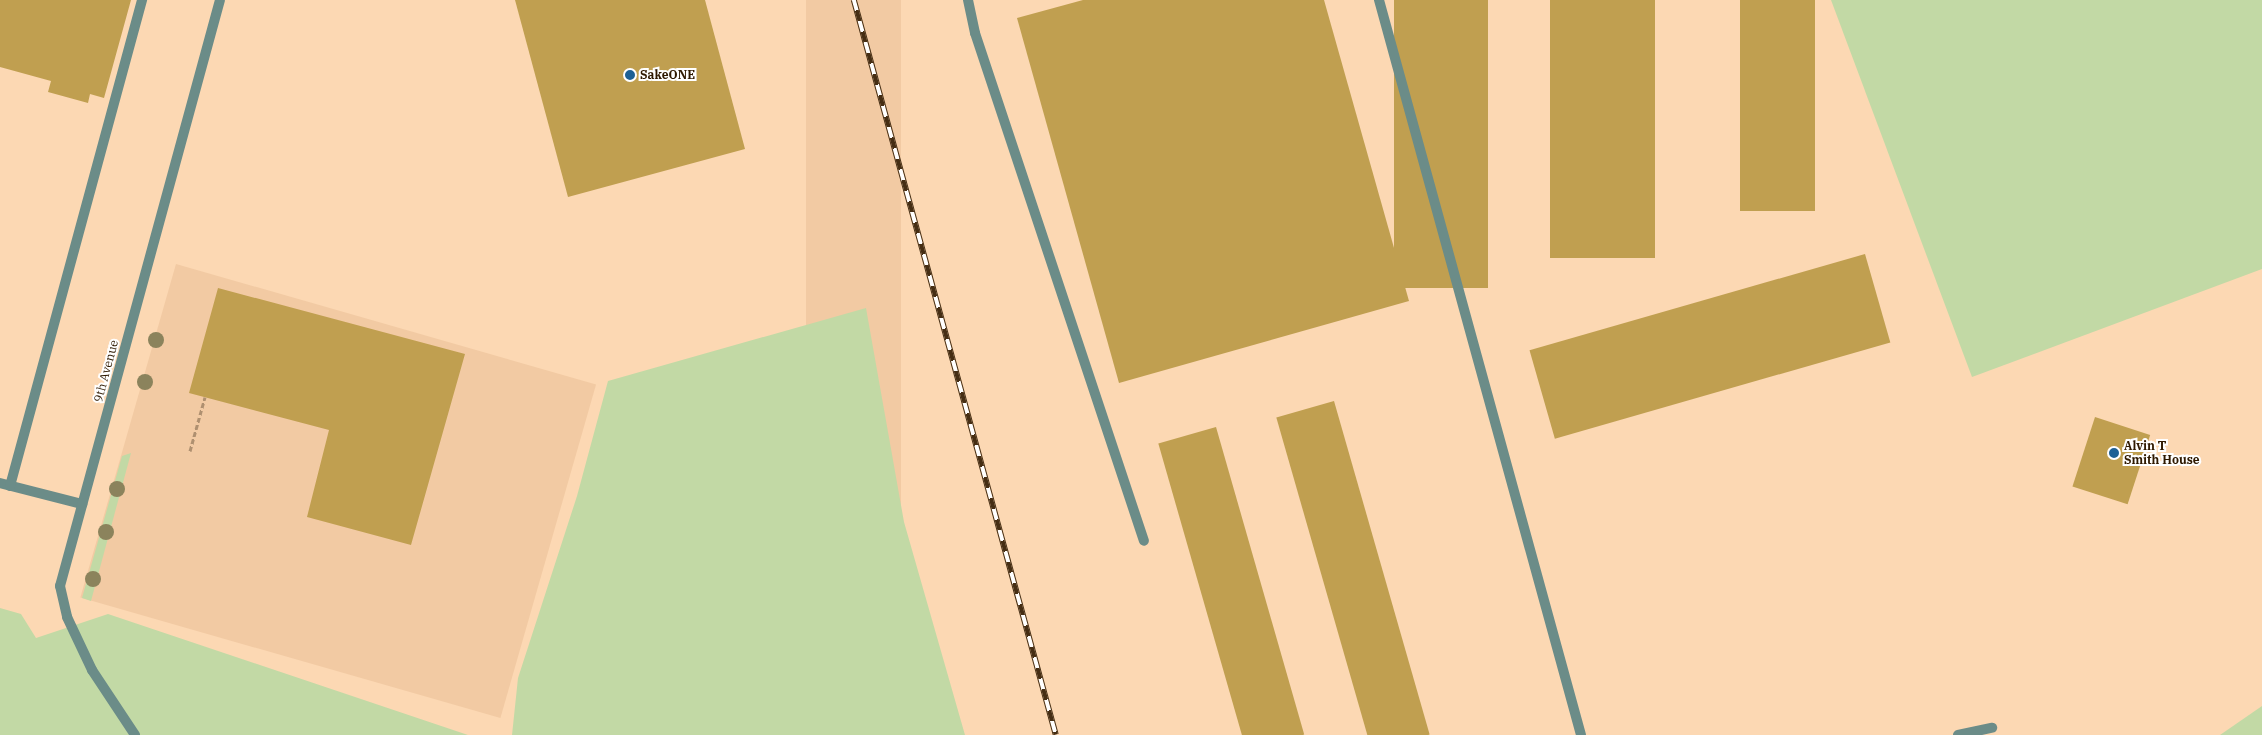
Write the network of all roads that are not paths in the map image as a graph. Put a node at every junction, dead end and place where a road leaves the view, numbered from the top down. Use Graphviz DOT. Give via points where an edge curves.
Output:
graph roads {
  1 [pos="142,0"];
  2 [pos="220,0"];
  3 [pos="968,0"];
  4 [pos="1379,0"];
  5 [pos="5,485"];
  6 [pos="82,504"];
  7 [pos="1144,541"];
  8 [pos="1992,728"];
  9 [pos="135,735"];
  10 [pos="1581,735"];
  11 [pos="1958,735"];
  1 -- 5 [label="street"];
  2 -- 6 [label="street, 9th Avenue"];
  3 -- 7 [label="street" via="975,33"];
  4 -- 10 [label="street"];
  5 -- 6 [label="street"];
  6 -- 9 [label="street, 9th Avenue" via="60,586 67,617 92,670"];
  8 -- 11 [label="street"];
}
